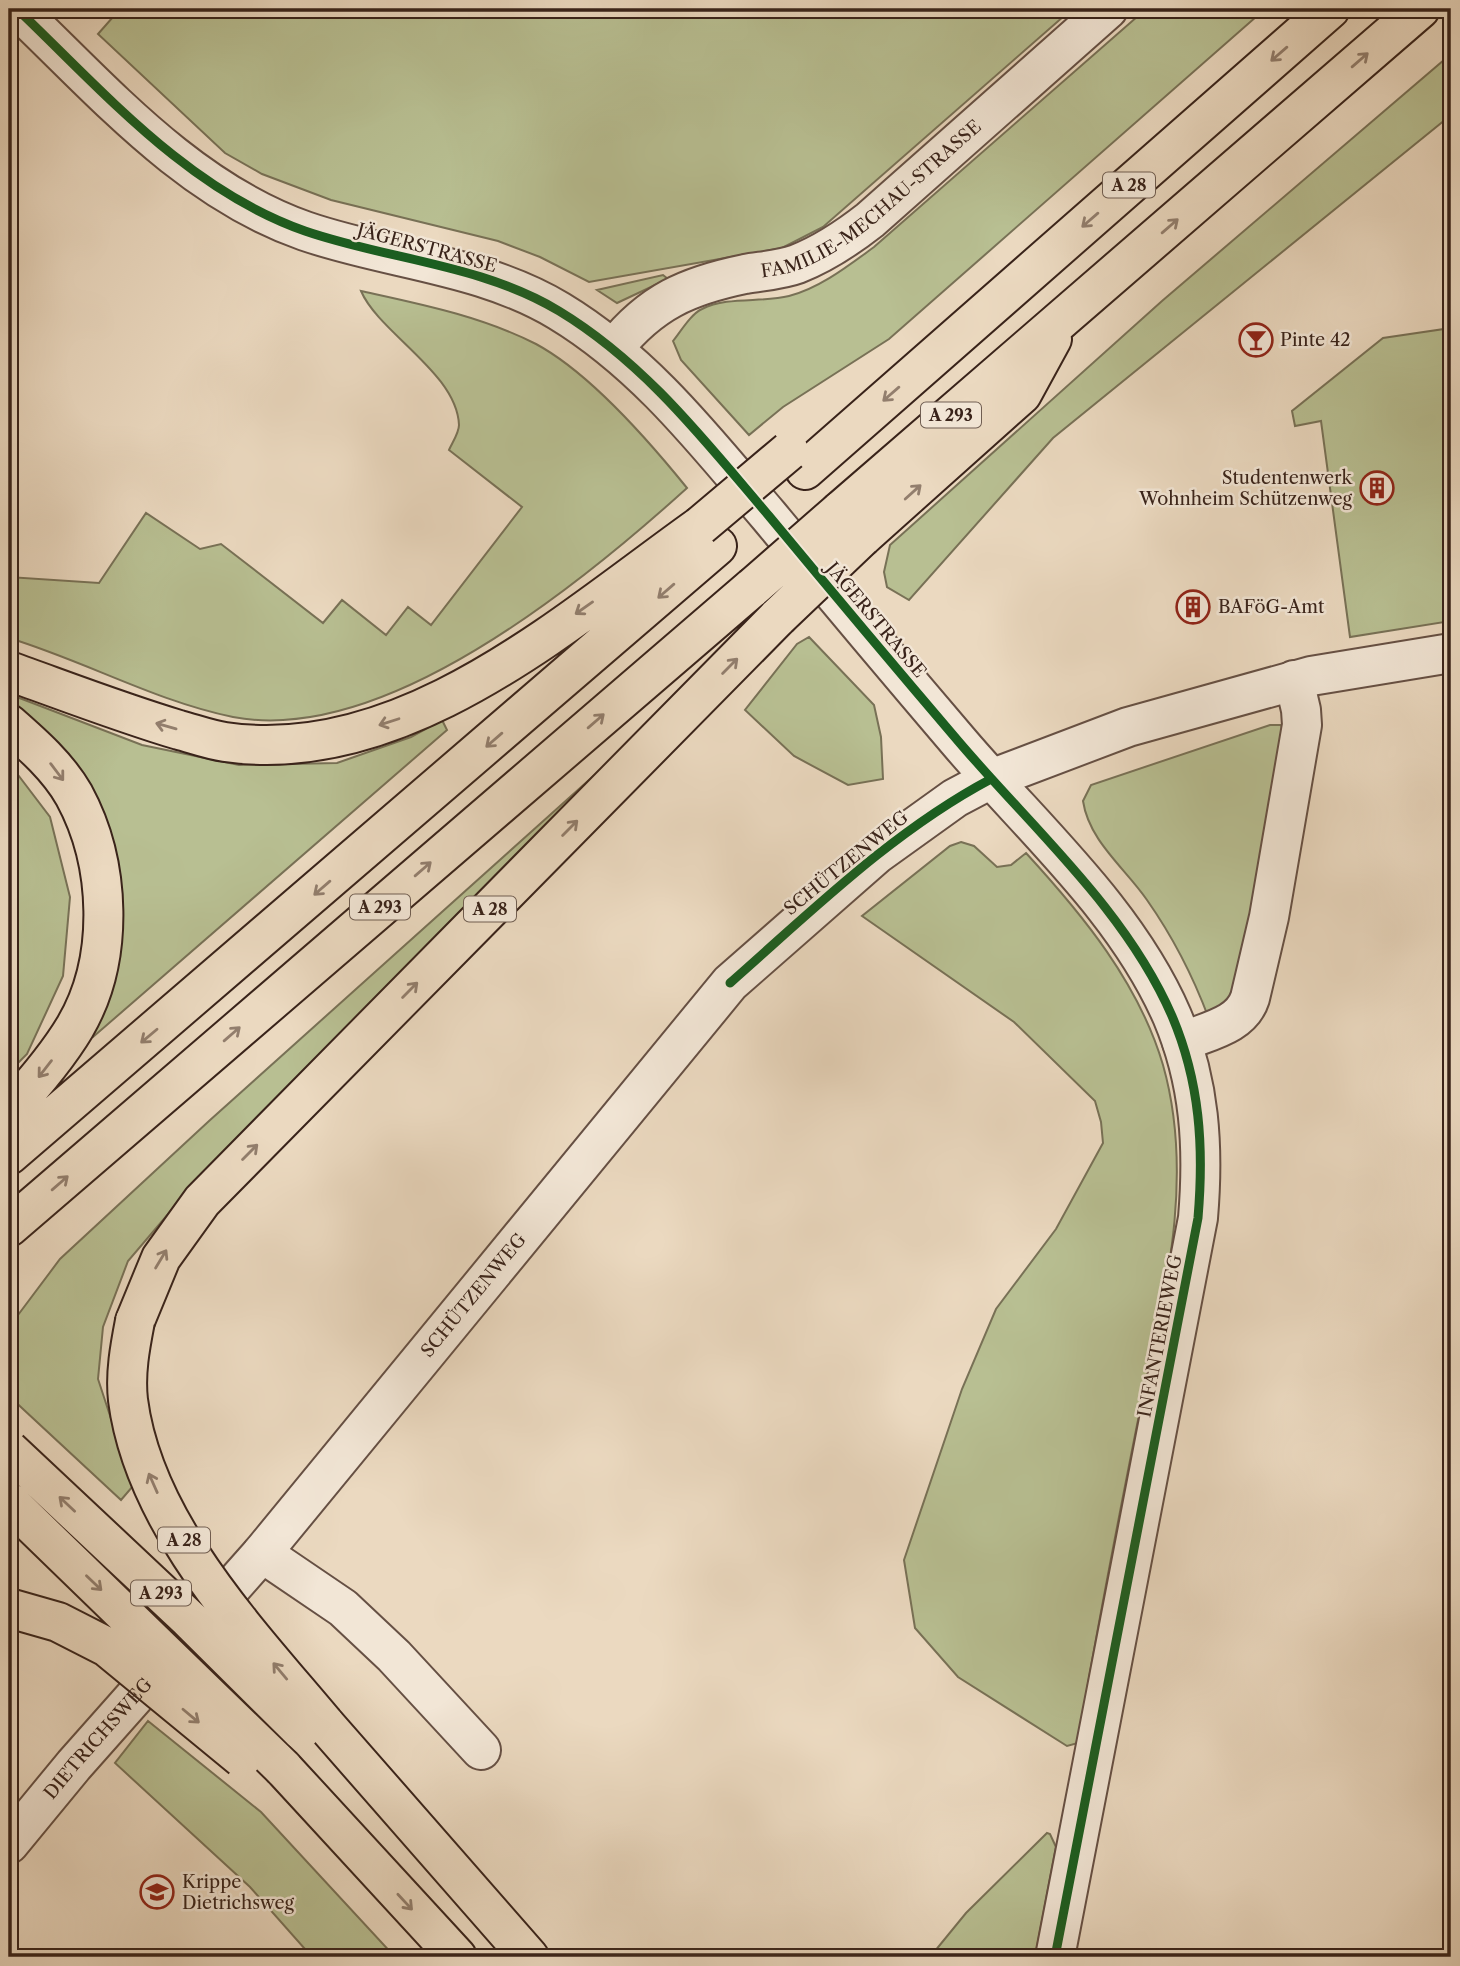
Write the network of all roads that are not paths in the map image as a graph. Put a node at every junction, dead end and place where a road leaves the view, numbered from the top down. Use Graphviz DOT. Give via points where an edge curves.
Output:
graph roads {
  1 [pos="17,9"];
  2 [pos="1108,9"];
  3 [pos="1330,9"];
  4 [pos="1410,17"];
  5 [pos="614,348"];
  6 [pos="851,524"];
  7 [pos="709,536"];
  8 [pos="1451,653"];
  9 [pos="9,671"];
  10 [pos="1294,680"];
  11 [pos="9,724"];
  12 [pos="991,779"];
  13 [pos="1182,1042"];
  14 [pos="9,1111"];
  15 [pos="9,1155"];
  16 [pos="9,1227"];
  17 [pos="9,1450"];
  18 [pos="9,1502"];
  19 [pos="262,1553"];
  20 [pos="9,1608"];
  21 [pos="191,1635"];
  22 [pos="317,1731"];
  23 [pos="481,1750"];
  24 [pos="277,1775"];
  25 [pos="9,1844"];
  26 [pos="457,1957"];
  27 [pos="529,1957"];
  28 [pos="1055,1957"];
  1 -- 5 [label="street, JÄGERSTRASSE" via="181,163 240,202 307,232 514,288"];
  2 -- 5 [label="street, FAMILIE-MECHAU-STRASSE" via="834,247 795,265 715,280 675,294 637,321"];
  3 -- 7 [label="highway, A 28, one-way, bridge" via="854,427 797,460"];
  6 -- 4 [label="highway, A 28, one-way" via="1022,394 1063,318"];
  5 -- 12 [label="street, JÄGERSTRASSE" via="679,411"];
  16 -- 6 [label="highway, A 293, one-way, bridge" via="752,587"];
  22 -- 6 [label="highway, A 28, one-way, bridge" via="208,1581 144,1462 128,1398 128,1359 135,1321 161,1258 202,1201 778,617"];
  7 -- 9 [label="highway, A 28, one-way" via="481,681 398,719 339,738 291,744 225,742 155,723"];
  7 -- 15 [label="highway, A 293, one-way"];
  8 -- 10 [label="street, SCHÜTZENWEG"];
  10 -- 12 [label="street, SCHÜTZENWEG" via="1128,727"];
  10 -- 13 [label="street" via="1301,725 1246,1011 1234,1021"];
  11 -- 14 [label="highway, one-way" via="42,753 73,794 98,852 103,911 97,972 76,1025"];
  12 -- 13 [label="street, INFANTERIEWEG" via="1126,938 1154,980"];
  12 -- 19 [label="street, SCHÜTZENWEG" via="955,798 877,854 730,983"];
  13 -- 28 [label="street, INFANTERIEWEG" via="1201,1122 1198,1218"];
  22 -- 17 [label="highway, A 293, one-way, bridge"];
  18 -- 24 [label="highway, one-way, bridge"];
  19 -- 21 [label="street, SCHÜTZENWEG"];
  19 -- 23 [label="street" via="343,1608"];
  20 -- 24 [label="highway, one-way, bridge" via="58,1622 107,1647"];
  21 -- 25 [label="street, DIETRICHSWEG"];
  22 -- 27 [label="highway, A 293"];
  24 -- 26 [label="highway, one-way"];
}
